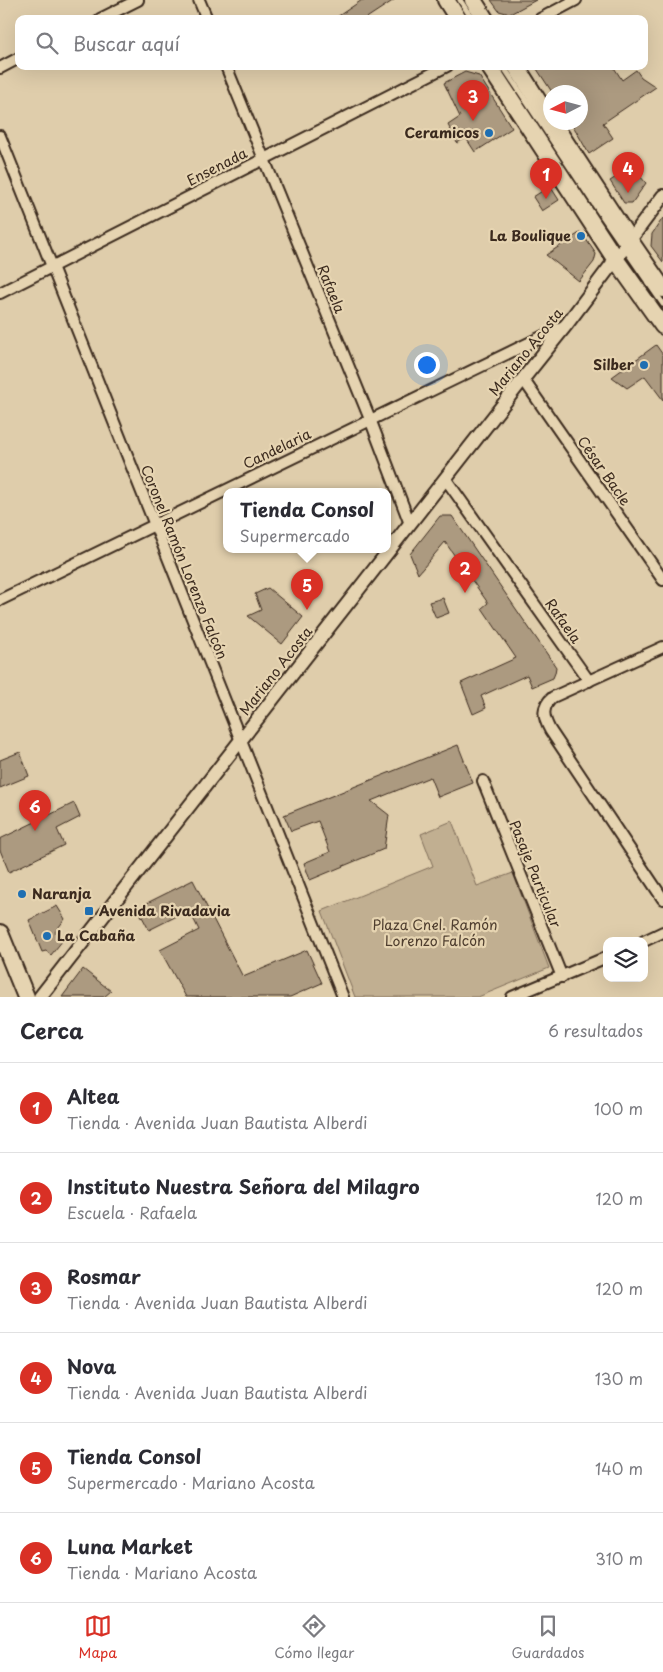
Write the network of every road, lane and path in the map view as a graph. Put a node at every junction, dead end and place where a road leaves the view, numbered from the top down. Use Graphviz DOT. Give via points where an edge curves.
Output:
graph roads {
  1 [pos="138,0"];
  2 [pos="199,0"];
  3 [pos="446,0"];
  4 [pos="460,0"];
  5 [pos="473,0"];
  6 [pos="576,0"];
  7 [pos="108,15"];
  8 [pos="205,15"];
  9 [pos="455,15"];
  10 [pos="469,15"];
  11 [pos="482,15"];
  12 [pos="548,15"];
  13 [pos="15,60"];
  14 [pos="0,68"];
  15 [pos="228,70"];
  16 [pos="439,70"];
  17 [pos="492,70"];
  18 [pos="506,70"];
  19 [pos="519,70"];
  20 [pos="543,108"];
  21 [pos="556,130"];
  22 [pos="0,136"];
  23 [pos="263,159"];
  24 [pos="663,196"];
  25 [pos="623,250"];
  26 [pos="53,266"];
  27 [pos="663,288"];
  28 [pos="0,293"];
  29 [pos="663,304"];
  30 [pos="567,324"];
  31 [pos="663,326"];
  32 [pos="523,379"];
  33 [pos="370,419"];
  34 [pos="445,478"];
  35 [pos="228,488"];
  36 [pos="223,490"];
  37 [pos="154,524"];
  38 [pos="410,524"];
  39 [pos="391,548"];
  40 [pos="387,553"];
  41 [pos="663,580"];
  42 [pos="0,600"];
  43 [pos="663,648"];
  44 [pos="589,681"];
  45 [pos="240,741"];
  46 [pos="484,781"];
  47 [pos="663,899"];
  48 [pos="663,932"];
  49 [pos="0,933"];
  50 [pos="648,939"];
  51 [pos="603,959"];
  52 [pos="562,977"];
  53 [pos="26,997"];
  54 [pos="40,997"];
  55 [pos="343,997"];
  56 [pos="512,997"];
  1 -- 7 [label="street"];
  2 -- 8 [label="street"];
  3 -- 9 [label="main road"];
  4 -- 10 [label="lane"];
  5 -- 11 [label="main road"];
  6 -- 12 [label="street"];
  13 -- 14 [label="street"];
  15 -- 23 [label="street, Rafaela"];
  16 -- 23 [label="street, Ensenada"];
  17 -- 25 [label="main road"];
  18 -- 25 [label="lane"];
  19 -- 20 [label="main road"];
  21 -- 25 [label="main road"];
  22 -- 26 [label="street, Coronel Ramón Lorenzo Falcón"];
  23 -- 26 [label="street, Ensenada"];
  23 -- 33 [label="street, Rafaela"];
  24 -- 25 [label="street, Mariano Acosta"];
  25 -- 27 [label="main road"];
  25 -- 29 [label="lane"];
  25 -- 30 [label="street, Mariano Acosta"];
  25 -- 31 [label="main road"];
  26 -- 28 [label="street, Ensenada"];
  26 -- 37 [label="street, Coronel Ramón Lorenzo Falcón"];
  30 -- 32 [label="street, Mariano Acosta"];
  30 -- 33 [label="street, Candelaria"];
  32 -- 34 [label="street, Mariano Acosta"];
  32 -- 41 [label="street, César Bacle"];
  33 -- 35 [label="street, Candelaria"];
  33 -- 38 [label="street, Rafaela"];
  34 -- 38 [label="street, Mariano Acosta"];
  34 -- 44 [label="street, Rafaela"];
  36 -- 37 [label="street, Candelaria"];
  37 -- 42 [label="street, Candelaria"];
  37 -- 45 [label="street, Coronel Ramón Lorenzo Falcón"];
  38 -- 39 [label="street, Mariano Acosta"];
  40 -- 45 [label="street, Mariano Acosta"];
  43 -- 44 [label="street"];
  44 -- 47 [label="street" via="547,701 544,716 550,730"];
  45 -- 54 [label="street, Mariano Acosta"];
  45 -- 55 [label="street, Coronel Ramón Lorenzo Falcón"];
  46 -- 52 [label="street, Pasaje Particular"];
  48 -- 50 [label="street"];
  49 -- 53 [label="main road"];
  51 -- 52 [label="street"];
  52 -- 56 [label="street"];
}
